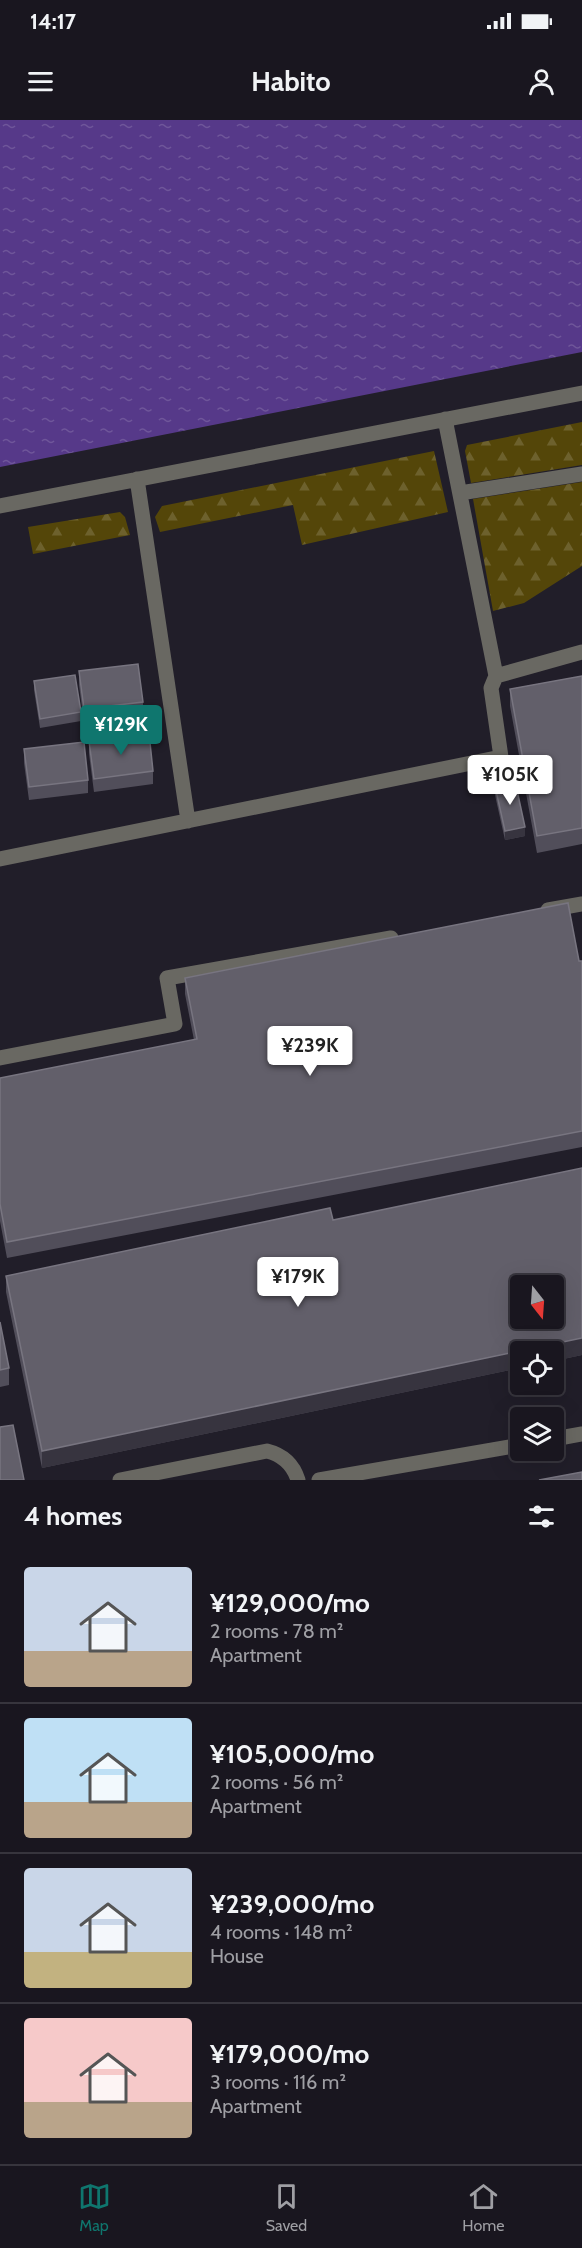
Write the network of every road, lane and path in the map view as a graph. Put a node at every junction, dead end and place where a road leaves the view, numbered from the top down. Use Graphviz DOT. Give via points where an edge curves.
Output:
graph roads {
  1 [pos="582,393"];
  2 [pos="446,419"];
  3 [pos="582,474"];
  4 [pos="137,479"];
  5 [pos="460,493"];
  6 [pos="0,506"];
  7 [pos="582,652"];
  8 [pos="496,676"];
  9 [pos="188,820"];
  10 [pos="0,859"];
  11 [pos="582,904"];
  12 [pos="536,912"];
  13 [pos="409,934"];
  14 [pos="0,1058"];
  15 [pos="582,1434"];
  16 [pos="564,1437"];
  17 [pos="510,1446"];
  18 [pos="120,1480"];
  19 [pos="298,1480"];
  20 [pos="319,1480"];
  1 -- 2 [label="lane"];
  2 -- 4 [label="lane"];
  2 -- 5 [label="lane"];
  3 -- 5 [label="lane"];
  4 -- 6 [label="lane"];
  4 -- 9 [label="lane"];
  5 -- 8 [label="lane"];
  7 -- 8 [label="lane"];
  8 -- 9 [label="lane" via="491,688 501,757"];
  9 -- 10 [label="lane"];
  11 -- 12 [label="lane"];
  13 -- 14 [label="lane" via="167,978 175,1024"];
  15 -- 16 [label="lane"];
  17 -- 20 [label="lane"];
  18 -- 19 [label="lane" via="267,1451 287,1461"];
}
